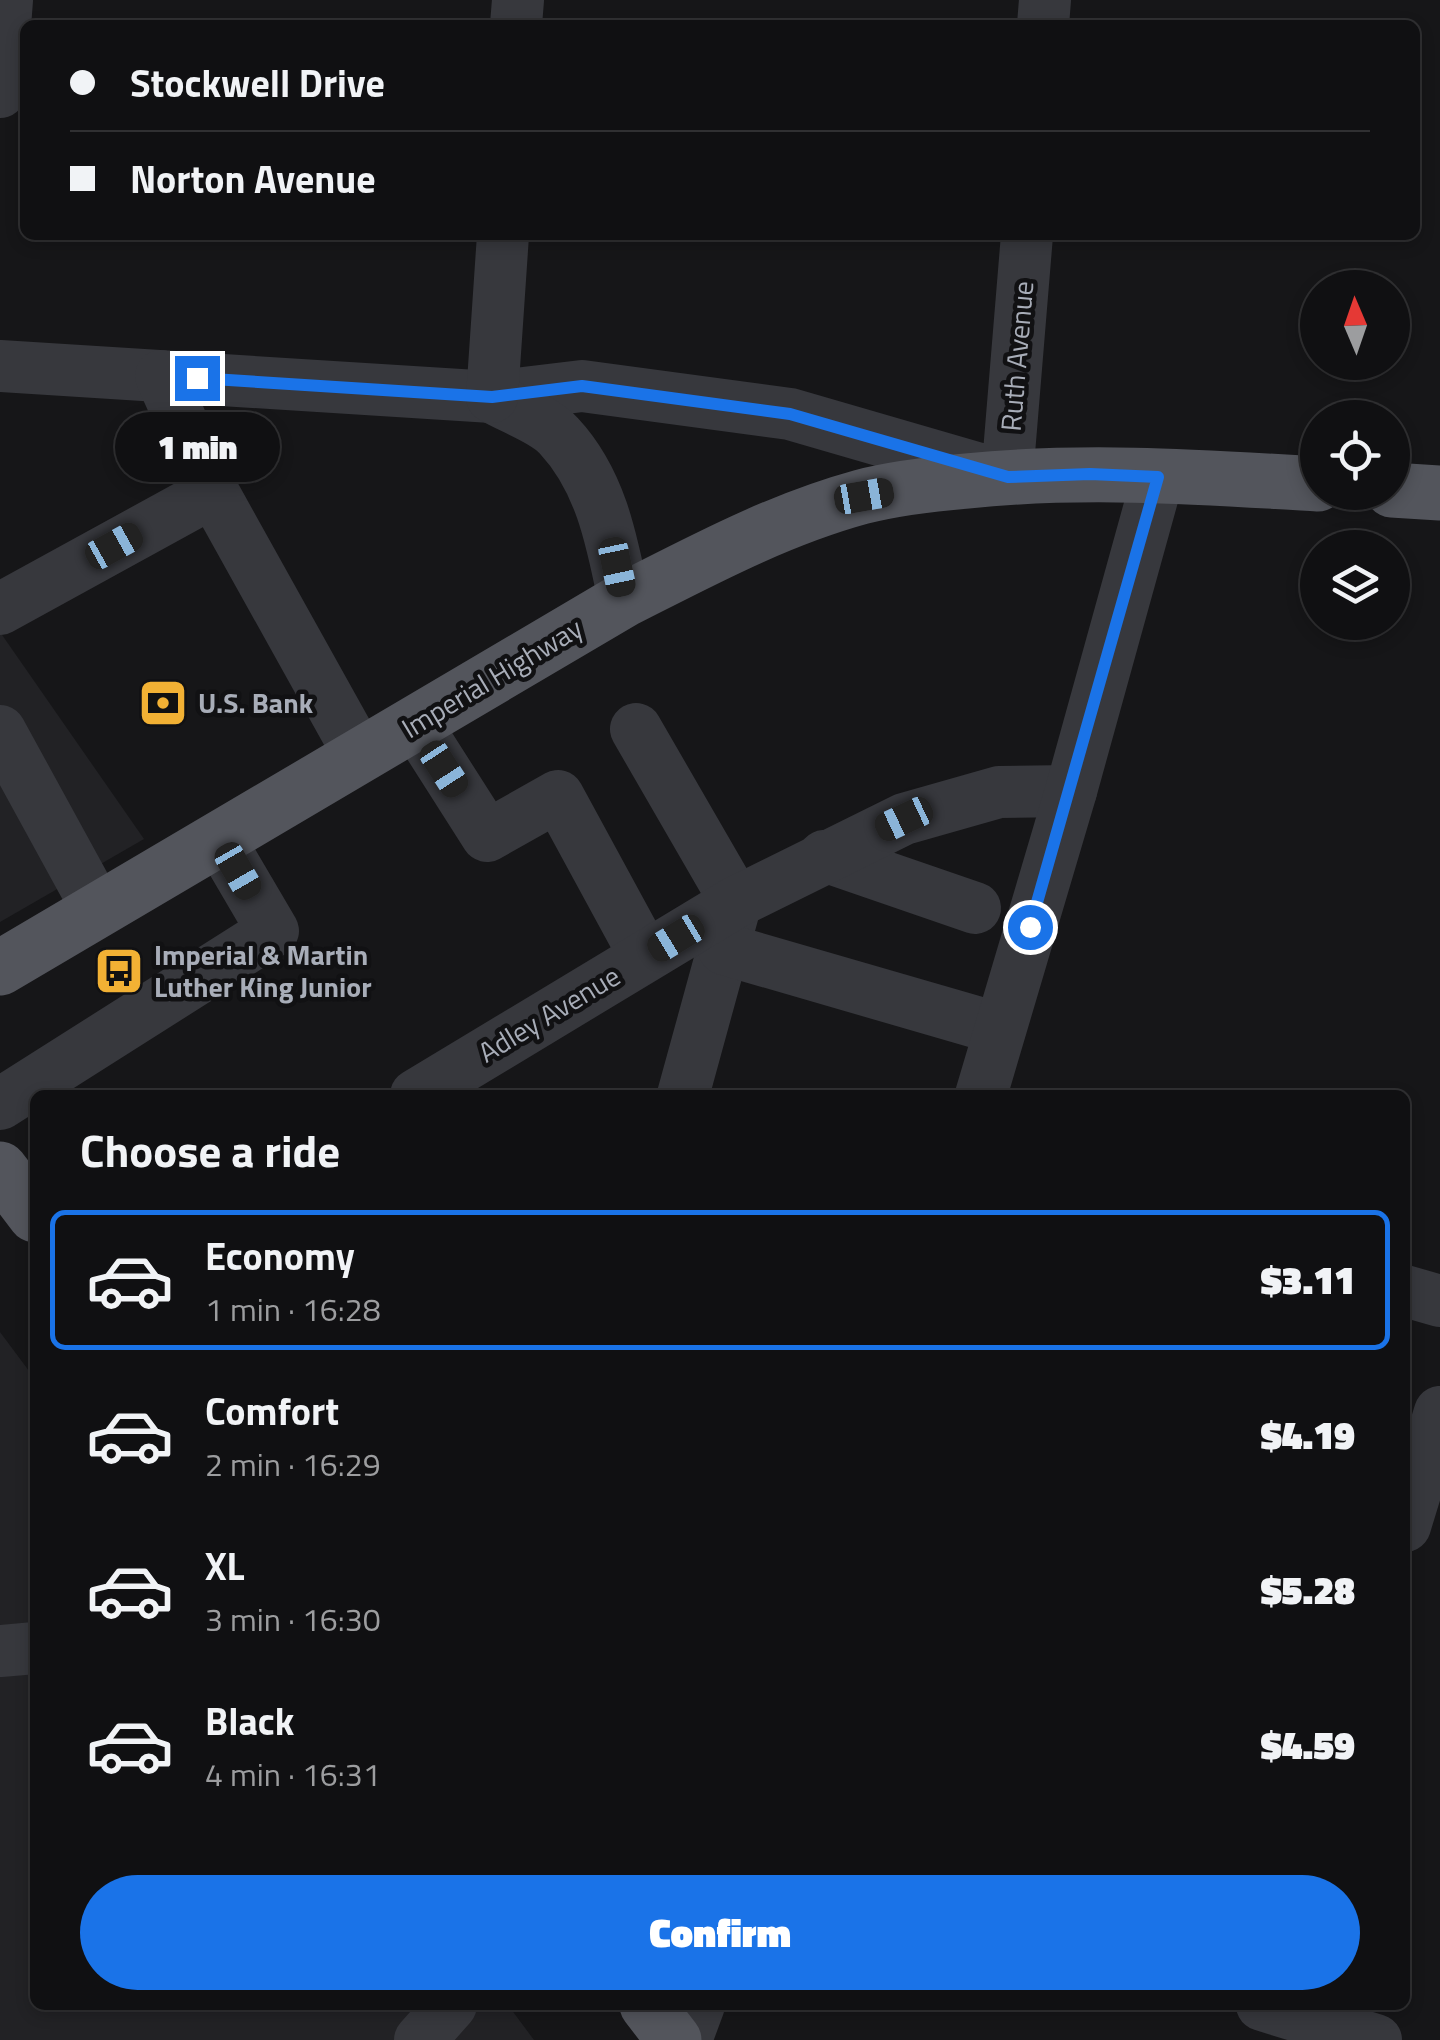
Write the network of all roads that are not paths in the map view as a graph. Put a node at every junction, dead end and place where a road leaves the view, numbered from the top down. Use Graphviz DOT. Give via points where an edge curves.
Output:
graph roads {
  1 [pos="6,0"];
  2 [pos="7,71"];
  3 [pos="503,240"];
  4 [pos="1026,240"];
  5 [pos="0,366"];
  6 [pos="161,376"];
  7 [pos="492,397"];
  8 [pos="1008,477"];
  9 [pos="1158,477"];
  10 [pos="1300,483"];
  11 [pos="1410,491"];
  12 [pos="212,492"];
  13 [pos="1440,493"];
  14 [pos="624,600"];
  15 [pos="0,609"];
  16 [pos="415,723"];
  17 [pos="636,728"];
  18 [pos="1,737"];
  19 [pos="360,756"];
  20 [pos="1071,790"];
  21 [pos="219,838"];
  22 [pos="824,856"];
  23 [pos="975,908"];
  24 [pos="98,910"];
  25 [pos="730,925"];
  26 [pos="646,956"];
  27 [pos="0,968"];
  28 [pos="1000,1029"];
  29 [pos="424,1090"];
  30 [pos="685,1090"];
  31 [pos="982,1090"];
  32 [pos="0,1104"];
  33 [pos="0,1168"];
  34 [pos="30,1207"];
  35 [pos="1410,1293"];
  36 [pos="1440,1301"];
  37 [pos="1440,1412"];
  38 [pos="1410,1510"];
  39 [pos="30,1649"];
  40 [pos="0,1652"];
  41 [pos="446,2010"];
  42 [pos="651,2010"];
  43 [pos="697,2010"];
  44 [pos="1258,2010"];
  45 [pos="1277,2010"];
  46 [pos="420,2040"];
  47 [pos="674,2040"];
  48 [pos="686,2040"];
  49 [pos="1248,2040"];
  50 [pos="1376,2040"];
  1 -- 2 [label="street"];
  3 -- 7 [label="street"];
  4 -- 8 [label="street, Ruth Avenue"];
  5 -- 6 [label="street"];
  6 -- 7 [label="street"];
  6 -- 12 [label="street"];
  7 -- 8 [label="street" via="582,386 790,414"];
  7 -- 14 [label="street" via="558,434 593,483"];
  8 -- 9 [label="main road, Imperial Highway"];
  8 -- 14 [label="main road, Imperial Highway" via="864,496 794,518"];
  9 -- 10 [label="main road, Imperial Highway"];
  9 -- 20 [label="street"];
  11 -- 13 [label="main road"];
  12 -- 15 [label="street"];
  12 -- 19 [label="street"];
  14 -- 16 [label="main road, Imperial Highway"];
  16 -- 19 [label="main road, Imperial Highway"];
  16 -- 26 [label="street" via="487,836 558,796"];
  17 -- 25 [label="street"];
  18 -- 24 [label="street"];
  19 -- 21 [label="main road, Imperial Highway"];
  20 -- 22 [label="street, Adley Avenue" via="1000,792 904,819"];
  20 -- 28 [label="street"];
  21 -- 24 [label="main road, Imperial Highway"];
  21 -- 32 [label="street" via="274,932"];
  22 -- 23 [label="street"];
  22 -- 25 [label="street, Adley Avenue"];
  24 -- 27 [label="main road, Imperial Highway"];
  25 -- 26 [label="street, Adley Avenue"];
  25 -- 28 [label="street"];
  25 -- 30 [label="street"];
  26 -- 29 [label="street, Adley Avenue"];
  28 -- 31 [label="street"];
  33 -- 34 [label="main road"];
  35 -- 36 [label="street"];
  37 -- 38 [label="street"];
  39 -- 40 [label="street"];
  41 -- 46 [label="street"];
  42 -- 47 [label="main road"];
  43 -- 48 [label="street"];
  44 -- 49 [label="street"];
  45 -- 50 [label="street"];
}
